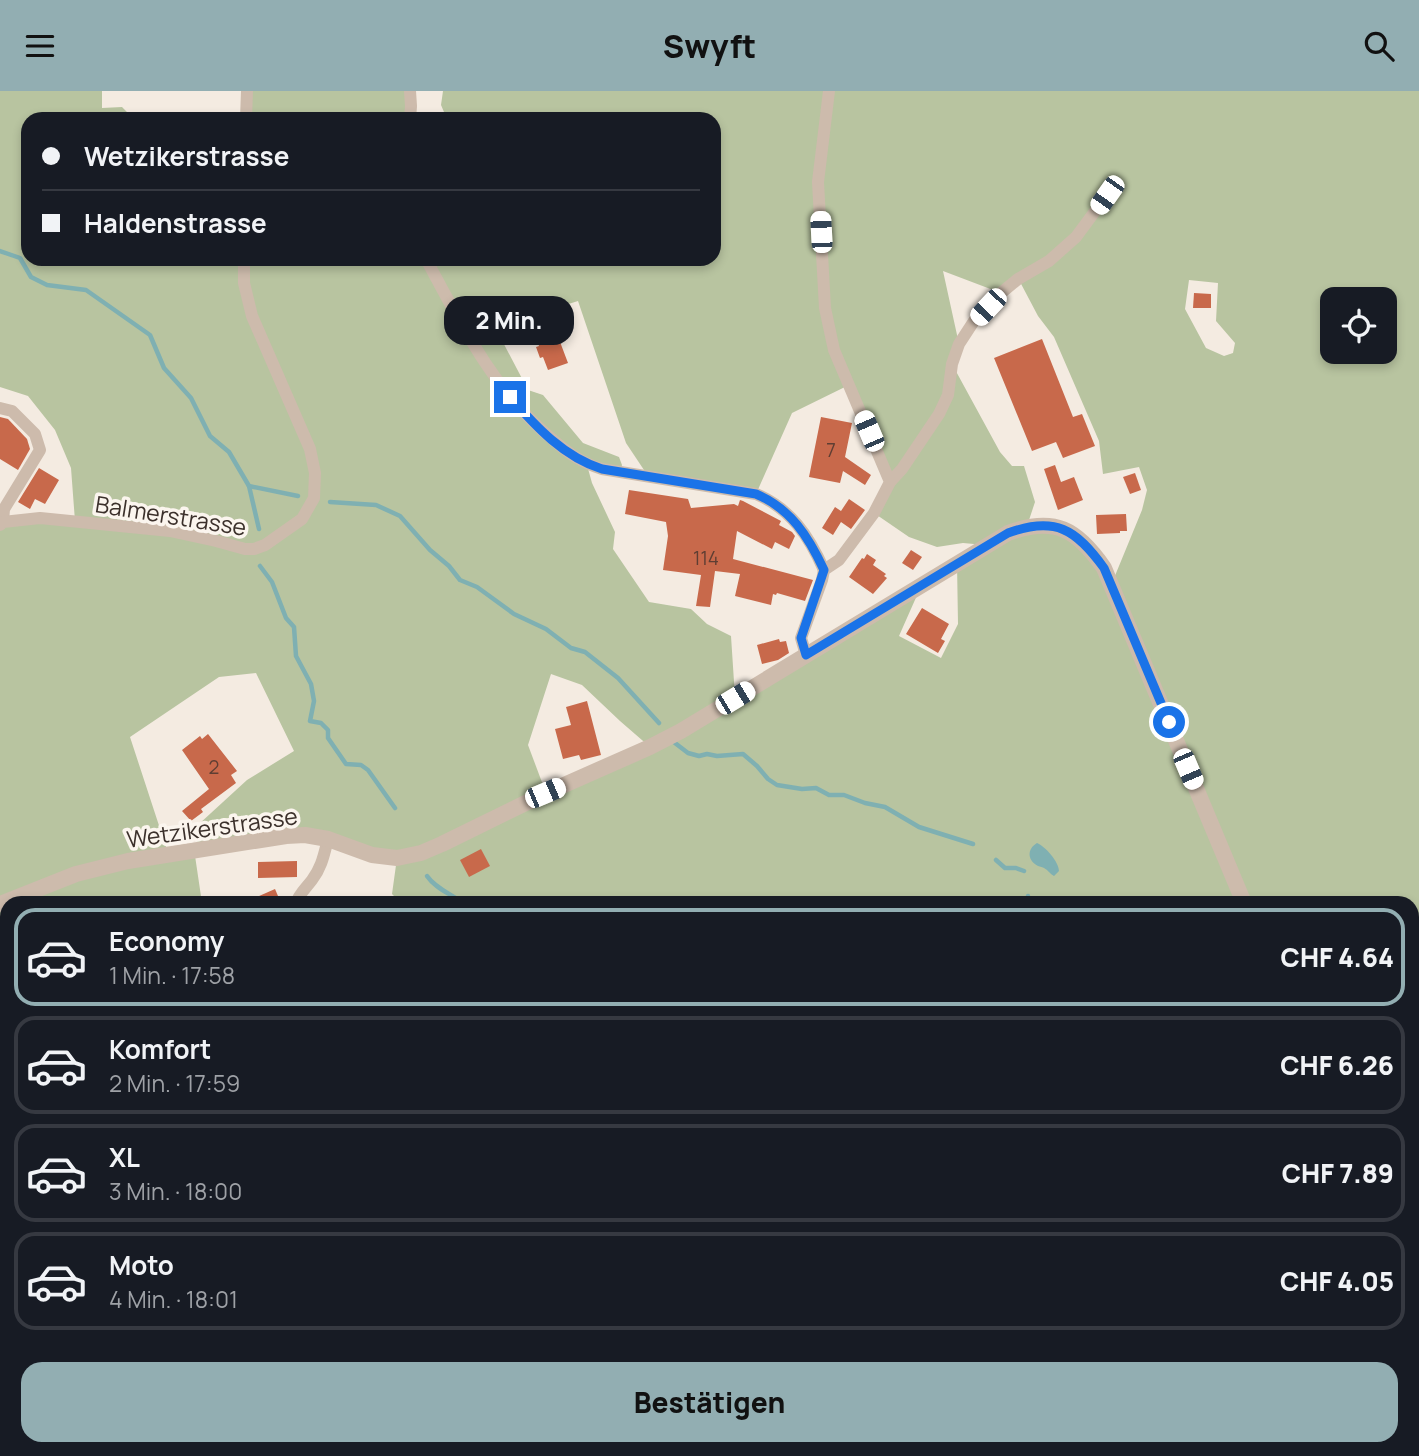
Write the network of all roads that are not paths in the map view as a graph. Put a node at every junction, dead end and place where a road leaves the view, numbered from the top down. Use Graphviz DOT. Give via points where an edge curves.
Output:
graph roads {
  1 [pos="247,91"];
  2 [pos="410,91"];
  3 [pos="829,91"];
  4 [pos="246,112"];
  5 [pos="411,112"];
  6 [pos="1107,195"];
  7 [pos="244,266"];
  8 [pos="430,266"];
  9 [pos="0,408"];
  10 [pos="890,482"];
  11 [pos="2,523"];
  12 [pos="824,570"];
  13 [pos="806,655"];
  14 [pos="328,839"];
  15 [pos="20,896"];
  16 [pos="299,896"];
  17 [pos="1241,896"];
  1 -- 4 [label="street"];
  2 -- 5 [label="street"];
  3 -- 10 [label="street" via="818,182 825,307 834,350"];
  6 -- 10 [label="street" via="1076,237 1001,293 974,321 959,344 939,414"];
  7 -- 11 [label="street, Balmerstrasse" via="252,316 310,449 314,498 303,519 254,549 170,531 40,517"];
  8 -- 12 [label="street" via="471,343 501,387 536,426 571,455 602,469 771,500 795,521"];
  9 -- 11 [label="street" via="12,411 35,434 40,450 4,509"];
  10 -- 12 [label="street" via="874,513 838,560"];
  12 -- 13 [label="street" via="801,638"];
  13 -- 14 [label="street, Wetzikerstrasse" via="681,731 442,845 397,858 372,855"];
  13 -- 17 [label="street, Wetzikerstrasse" via="1008,533 1042,524 1079,537 1112,584"];
  14 -- 15 [label="street, Wetzikerstrasse" via="286,836 128,861 76,874"];
  14 -- 16 [label="street" via="323,863"];
}
